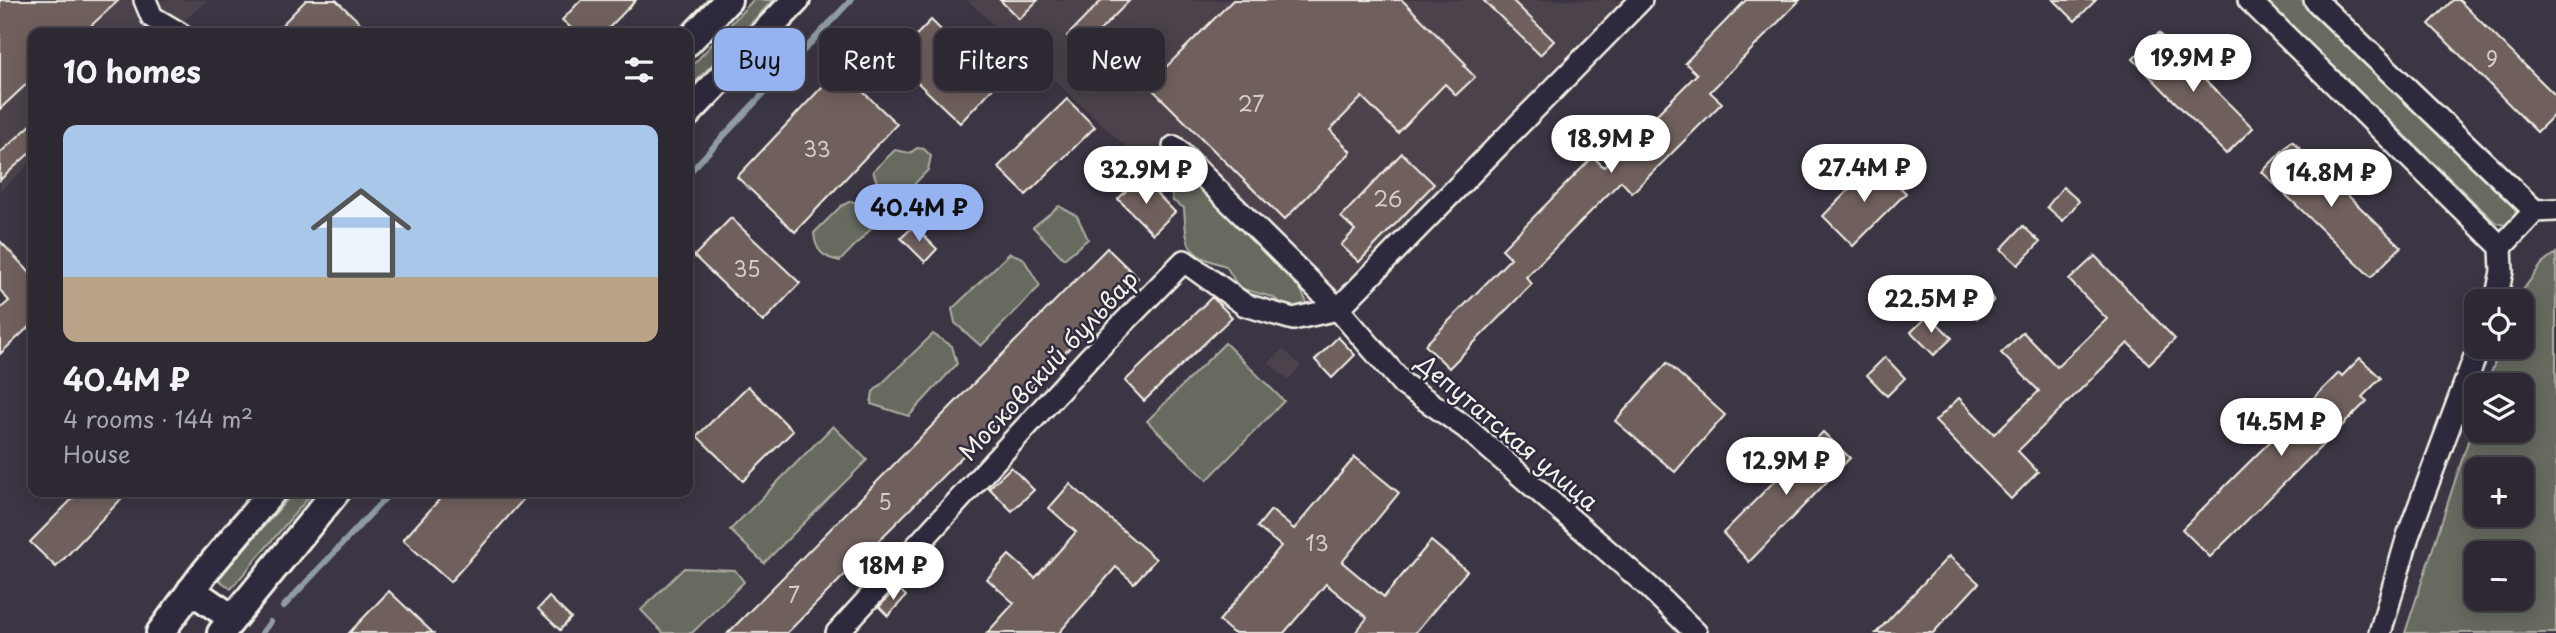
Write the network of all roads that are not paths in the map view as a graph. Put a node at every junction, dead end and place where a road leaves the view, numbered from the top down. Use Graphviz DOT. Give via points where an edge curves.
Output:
graph roads {
  1 [pos="145,0"];
  2 [pos="728,0"];
  3 [pos="796,0"];
  4 [pos="1641,0"];
  5 [pos="2249,0"];
  6 [pos="2315,0"];
  7 [pos="171,28"];
  8 [pos="693,37"];
  9 [pos="693,108"];
  10 [pos="1174,147"];
  11 [pos="2556,210"];
  12 [pos="2535,211"];
  13 [pos="2501,247"];
  14 [pos="2498,289"];
  15 [pos="1338,309"];
  16 [pos="2474,359"];
  17 [pos="268,497"];
  18 [pos="332,497"];
  19 [pos="191,590"];
  20 [pos="226,625"];
  21 [pos="161,633"];
  22 [pos="837,633"];
  23 [pos="1696,633"];
  24 [pos="2380,633"];
  1 -- 7 [label="street" via="152,17"];
  2 -- 8 [label="street"];
  3 -- 9 [label="street"];
  4 -- 15 [label="street"];
  5 -- 13 [label="street"];
  6 -- 12 [label="street"];
  10 -- 15 [label="street, Депутатская улица"];
  11 -- 12 [label="street"];
  12 -- 13 [label="street"];
  13 -- 14 [label="street"];
  15 -- 22 [label="street, Московский бульвар" via="1293,319 1245,305 1184,261 1090,356"];
  15 -- 23 [label="street, Депутатская улица" via="1403,384 1465,427"];
  16 -- 24 [label="street" via="2407,536"];
  17 -- 19 [label="street"];
  18 -- 20 [label="street"];
  19 -- 20 [label="street"];
  19 -- 21 [label="street"];
}
